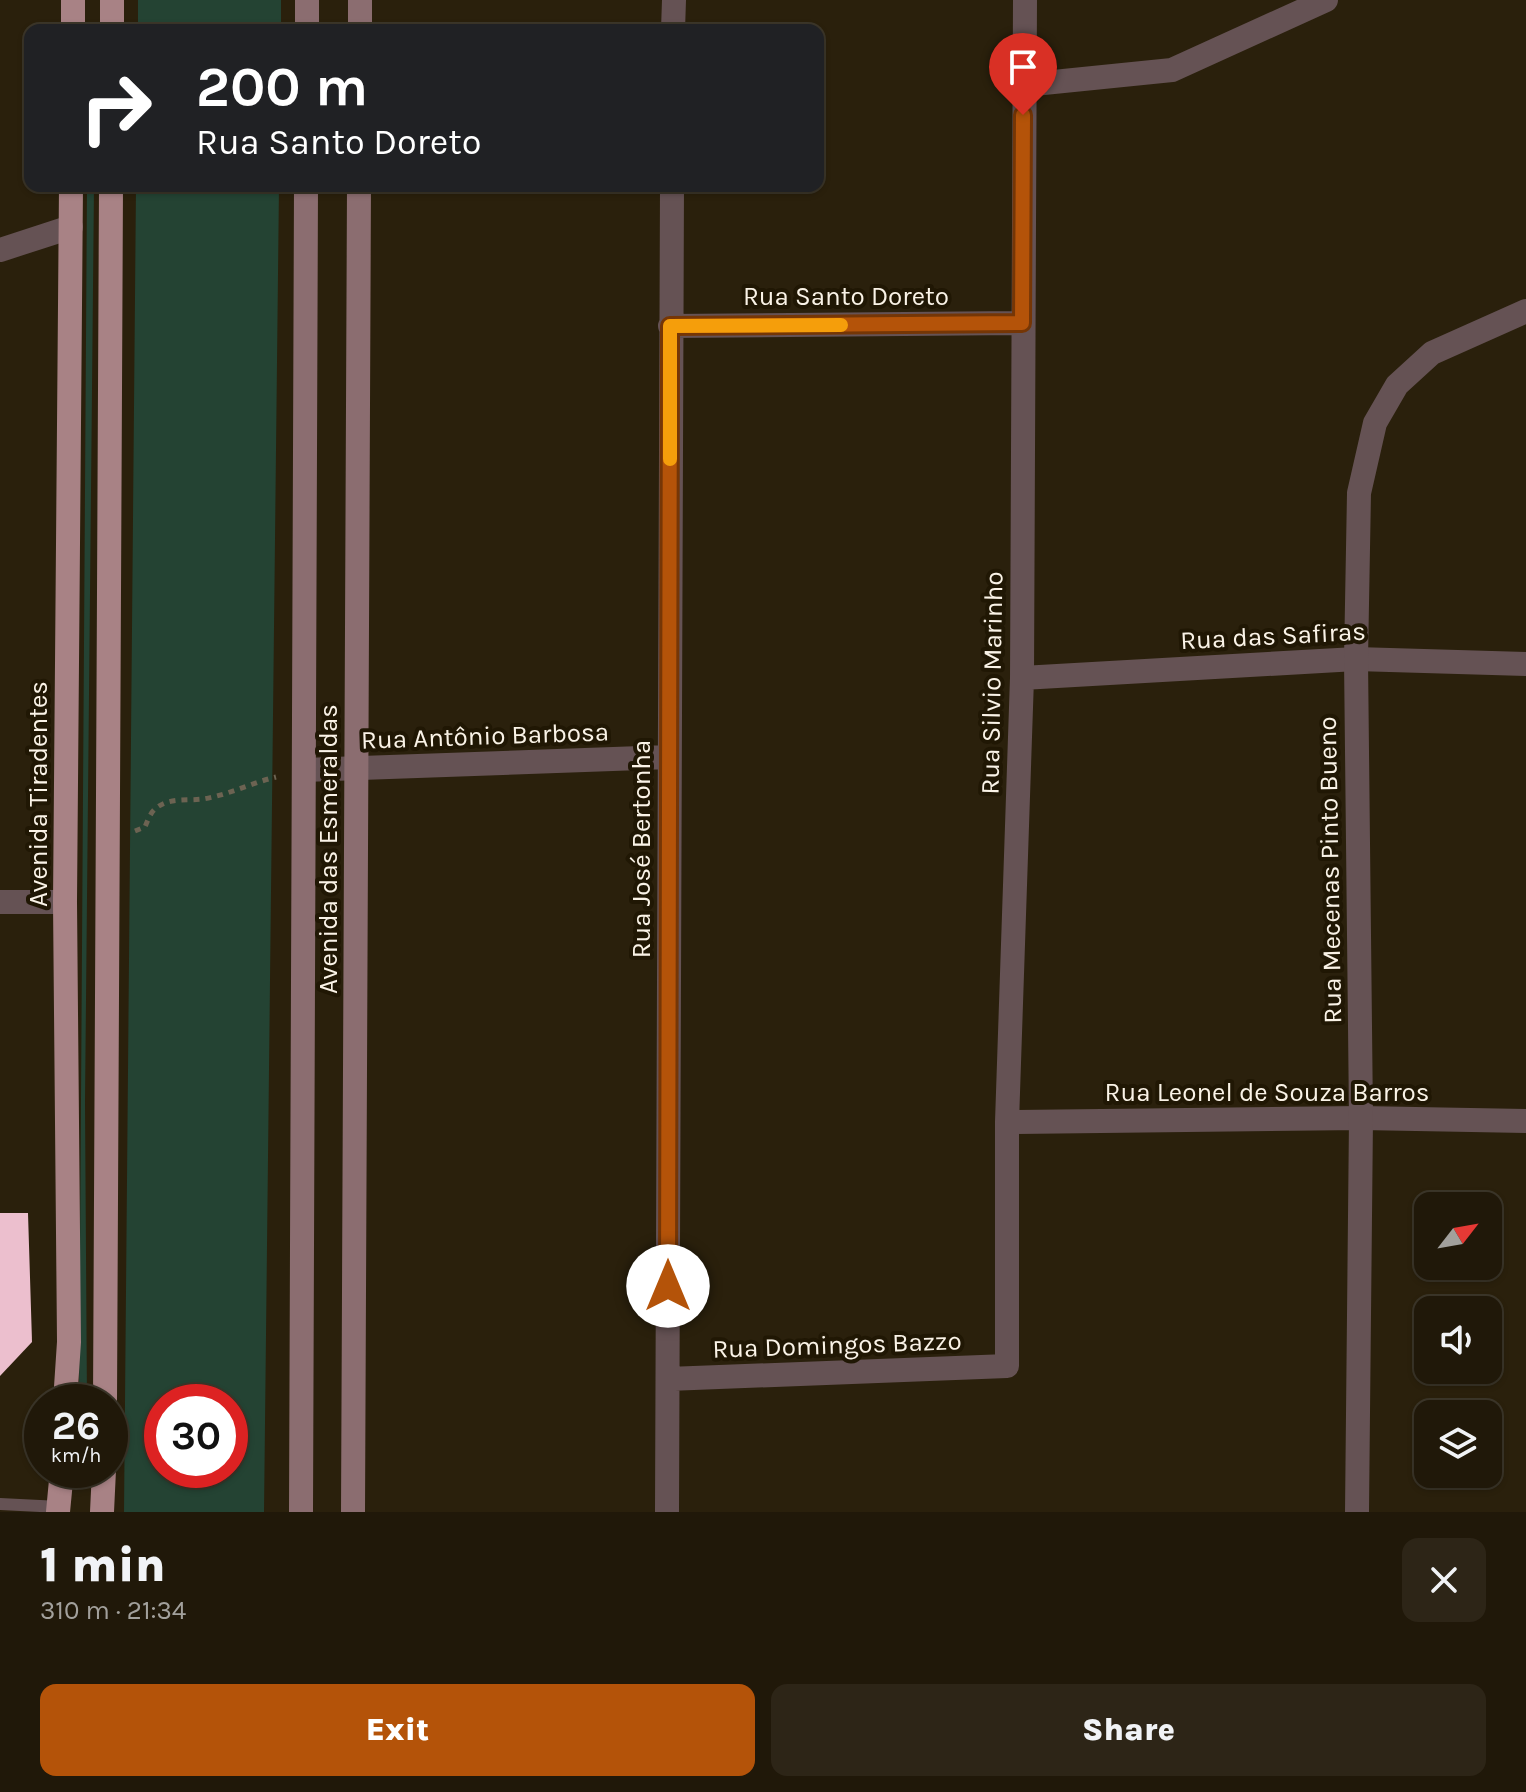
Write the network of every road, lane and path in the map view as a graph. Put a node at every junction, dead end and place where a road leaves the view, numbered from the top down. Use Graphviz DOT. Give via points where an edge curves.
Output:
graph roads {
  1 [pos="73,0"];
  2 [pos="112,0"];
  3 [pos="307,0"];
  4 [pos="360,0"];
  5 [pos="674,0"];
  6 [pos="1025,0"];
  7 [pos="1326,0"];
  8 [pos="73,24"];
  9 [pos="112,24"];
  10 [pos="307,24"];
  11 [pos="360,24"];
  12 [pos="673,24"];
  13 [pos="1024,85"];
  14 [pos="71,192"];
  15 [pos="111,192"];
  16 [pos="306,192"];
  17 [pos="359,192"];
  18 [pos="672,192"];
  19 [pos="71,227"];
  20 [pos="0,250"];
  21 [pos="1526,311"];
  22 [pos="1022,323"];
  23 [pos="670,326"];
  24 [pos="1356,659"];
  25 [pos="1526,664"];
  26 [pos="1022,678"];
  27 [pos="669,757"];
  28 [pos="356,768"];
  29 [pos="304,770"];
  30 [pos="107,835"];
  31 [pos="0,902"];
  32 [pos="65,902"];
  33 [pos="1361,1118"];
  34 [pos="1526,1121"];
  35 [pos="1007,1122"];
  36 [pos="1007,1366"];
  37 [pos="668,1379"];
  38 [pos="66,1384"];
  39 [pos="105,1384"];
  40 [pos="61,1488"];
  41 [pos="103,1488"];
  42 [pos="0,1504"];
  43 [pos="59,1509"];
  44 [pos="102,1512"];
  45 [pos="301,1512"];
  46 [pos="353,1512"];
  47 [pos="667,1512"];
  48 [pos="1357,1512"];
  1 -- 8 [label="main road"];
  2 -- 9 [label="main road"];
  3 -- 10 [label="main road"];
  4 -- 11 [label="main road"];
  5 -- 12 [label="street"];
  6 -- 13 [label="street, Rua Silvio Marinho"];
  7 -- 13 [label="street" via="1172,70"];
  13 -- 22 [label="street, Rua Silvio Marinho"];
  14 -- 19 [label="main road, Avenida Tiradentes"];
  15 -- 30 [label="main road"];
  16 -- 29 [label="main road, Avenida das Esmeraldas"];
  17 -- 28 [label="main road, Avenida das Esmeraldas"];
  18 -- 23 [label="street, Rua José Bertonha"];
  19 -- 20 [label="street"];
  19 -- 32 [label="main road, Avenida Tiradentes"];
  21 -- 24 [label="street, Rua Mecenas Pinto Bueno" via="1432,353 1397,385 1375,423 1359,493"];
  22 -- 23 [label="street, Rua Santo Doreto"];
  22 -- 26 [label="street, Rua Silvio Marinho"];
  23 -- 27 [label="street, Rua José Bertonha"];
  24 -- 25 [label="street, Rua das Safiras"];
  24 -- 26 [label="street, Rua das Safiras"];
  24 -- 33 [label="street, Rua Mecenas Pinto Bueno"];
  26 -- 35 [label="street, Rua Silvio Marinho"];
  27 -- 28 [label="street, Rua Antônio Barbosa"];
  27 -- 37 [label="street, Rua José Bertonha"];
  28 -- 29 [label="street, Rua Antônio Barbosa"];
  28 -- 46 [label="main road, Avenida das Esmeraldas"];
  29 -- 30 [label="path" via="226,794 163,804 145,827"];
  29 -- 45 [label="main road, Avenida das Esmeraldas"];
  30 -- 39 [label="main road"];
  31 -- 32 [label="street"];
  32 -- 38 [label="main road, Avenida Tiradentes"];
  33 -- 34 [label="street, Rua Leonel de Souza Barros"];
  33 -- 35 [label="street, Rua Leonel de Souza Barros"];
  33 -- 48 [label="street, Rua Mecenas Pinto Bueno"];
  35 -- 36 [label="street, Rua Silvio Marinho"];
  36 -- 37 [label="street, Rua Domingos Bazzo"];
  37 -- 47 [label="street, Rua José Bertonha"];
  40 -- 43 [label="main road"];
  41 -- 44 [label="main road"];
  42 -- 43 [label="lane"];
}
